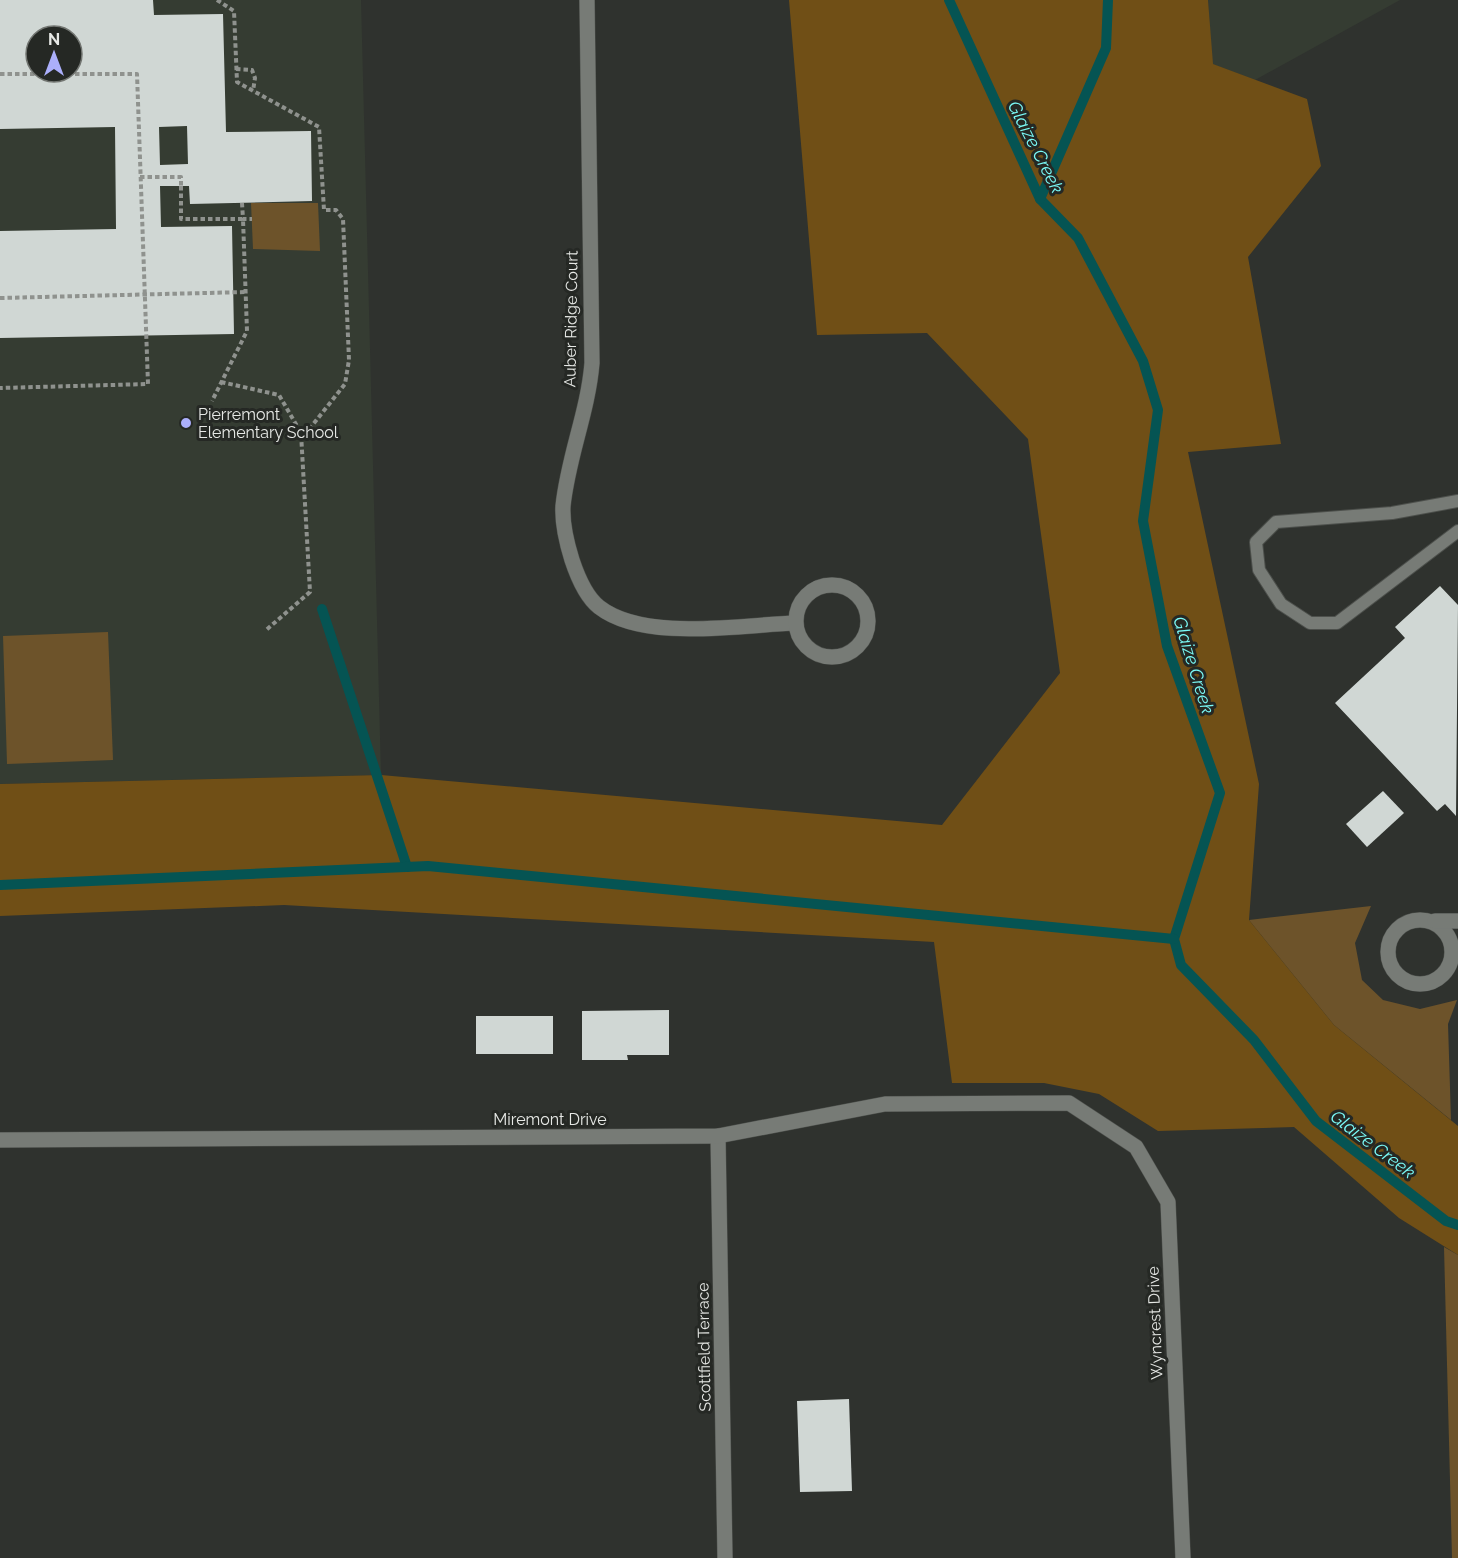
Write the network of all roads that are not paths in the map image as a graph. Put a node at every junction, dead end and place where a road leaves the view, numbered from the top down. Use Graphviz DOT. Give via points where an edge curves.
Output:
graph roads {
  1 [pos="586,0"];
  2 [pos="1458,501"];
  3 [pos="1458,531"];
  4 [pos="795,623"];
  5 [pos="1435,921"];
  6 [pos="1458,921"];
  7 [pos="1094,1118"];
  8 [pos="718,1136"];
  9 [pos="0,1140"];
  10 [pos="725,1558"];
  11 [pos="1183,1558"];
  1 -- 4 [label="street, Auber Ridge Court" via="592,363 590,390 563,509 568,547 578,579 599,606 633,622 666,630"];
  2 -- 3 [label="lane" via="1392,513 1276,522 1256,542 1259,570 1281,604 1310,623 1337,623"];
  4 -- 4 [label="street" via="805,646 834,657 857,647 865,637 869,618 859,595 834,584 810,591 801,600"];
  5 -- 5 [label="street" via="1412,921 1400,927 1388,946 1392,969 1409,983 1433,981 1449,965 1453,953 1450,940"];
  5 -- 6 [label="street"];
  7 -- 8 [label="street, Miremont Drive" via="1069,1103 885,1104"];
  7 -- 11 [label="street, Wyncrest Drive" via="1136,1147 1168,1202"];
  8 -- 9 [label="street, Miremont Drive"];
  8 -- 10 [label="street, Scottfield Terrace"];
}
